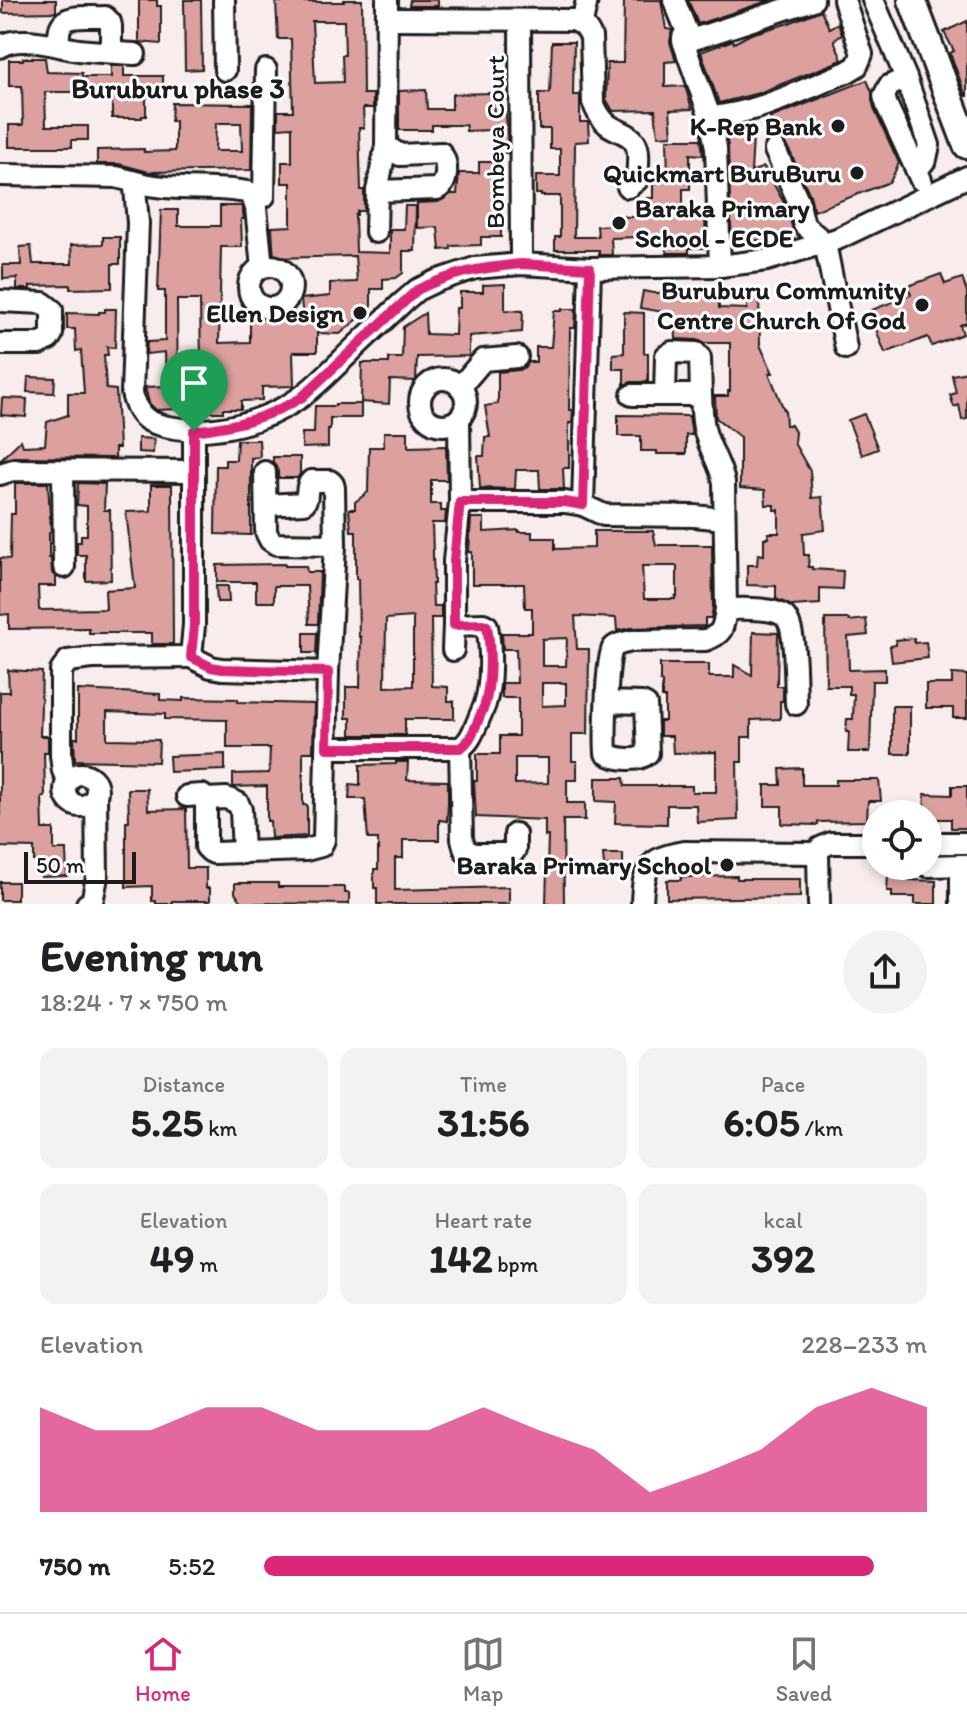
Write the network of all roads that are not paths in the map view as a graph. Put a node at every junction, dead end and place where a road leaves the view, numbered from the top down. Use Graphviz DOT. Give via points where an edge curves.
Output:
graph roads {
  1 [pos="224,0"];
  2 [pos="587,0"];
  3 [pos="674,0"];
  4 [pos="813,0"];
  5 [pos="844,0"];
  6 [pos="873,0"];
  7 [pos="912,0"];
  8 [pos="387,10"];
  9 [pos="520,20"];
  10 [pos="582,23"];
  11 [pos="689,37"];
  12 [pos="891,43"];
  13 [pos="59,45"];
  14 [pos="0,47"];
  15 [pos="111,52"];
  16 [pos="135,54"];
  17 [pos="859,63"];
  18 [pos="225,70"];
  19 [pos="266,70"];
  20 [pos="710,117"];
  21 [pos="967,145"];
  22 [pos="386,146"];
  23 [pos="775,150"];
  24 [pos="0,175"];
  25 [pos="967,177"];
  26 [pos="132,181"];
  27 [pos="628,187"];
  28 [pos="377,191"];
  29 [pos="928,194"];
  30 [pos="264,196"];
  31 [pos="376,232"];
  32 [pos="825,243"];
  33 [pos="521,264"];
  34 [pos="720,266"];
  35 [pos="262,267"];
  36 [pos="590,268"];
  37 [pos="0,301"];
  38 [pos="0,344"];
  39 [pos="846,348"];
  40 [pos="517,357"];
  41 [pos="460,387"];
  42 [pos="632,395"];
  43 [pos="665,395"];
  44 [pos="701,395"];
  45 [pos="459,419"];
  46 [pos="194,431"];
  47 [pos="193,471"];
  48 [pos="63,472"];
  49 [pos="265,472"];
  50 [pos="0,474"];
  51 [pos="460,502"];
  52 [pos="266,505"];
  53 [pos="583,505"];
  54 [pos="724,519"];
  55 [pos="335,545"];
  56 [pos="64,567"];
  57 [pos="726,609"];
  58 [pos="454,625"];
  59 [pos="453,650"];
  60 [pos="191,657"];
  61 [pos="328,672"];
  62 [pos="607,702"];
  63 [pos="796,704"];
  64 [pos="327,748"];
  65 [pos="460,748"];
  66 [pos="515,834"];
  67 [pos="862,843"];
  68 [pos="942,843"];
  69 [pos="967,843"];
  70 [pos="243,853"];
  71 [pos="818,853"];
  72 [pos="964,865"];
  73 [pos="942,866"];
  74 [pos="87,904"];
  75 [pos="642,904"];
  76 [pos="819,904"];
  77 [pos="961,904"];
  1 -- 18 [label="street"];
  2 -- 10 [label="street"];
  3 -- 11 [label="street"];
  4 -- 11 [label="street" via="700,38"];
  5 -- 17 [label="street" via="862,54"];
  6 -- 12 [label="street"];
  7 -- 21 [label="main road"];
  8 -- 9 [label="street, Bombeya Court"];
  8 -- 22 [label="street"];
  9 -- 10 [label="street, Bombeya Court"];
  9 -- 33 [label="street, Bombeya Court"];
  10 -- 27 [label="street" via="591,37 596,110 638,150 637,180"];
  11 -- 20 [label="street" via="683,41"];
  12 -- 17 [label="street" via="862,55"];
  12 -- 29 [label="street" via="929,145 917,170"];
  13 -- 14 [label="street" via="8,42"];
  13 -- 15 [label="street"];
  13 -- 15 [label="street" via="60,29 69,18 105,17 111,26"];
  15 -- 16 [label="street"];
  17 -- 20 [label="street" via="756,109"];
  19 -- 30 [label="street"];
  20 -- 34 [label="street"];
  22 -- 28 [label="street"];
  22 -- 28 [label="street" via="400,155 441,153 446,178 437,189"];
  23 -- 32 [label="street" via="804,225"];
  24 -- 26 [label="street"];
  25 -- 29 [label="street"];
  26 -- 30 [label="street"];
  26 -- 46 [label="street" via="138,223 132,393 146,419"];
  28 -- 31 [label="street"];
  29 -- 32 [label="street"];
  30 -- 35 [label="street" via="253,199"];
  32 -- 34 [label="street" via="767,260"];
  32 -- 39 [label="street"];
  33 -- 36 [label="street"];
  33 -- 46 [label="street" via="475,268 417,290 301,398 257,419"];
  34 -- 36 [label="street"];
  36 -- 53 [label="street"];
  37 -- 38 [label="street" via="43,303 52,310 52,334 45,342"];
  40 -- 41 [label="street" via="483,360"];
  41 -- 45 [label="street" via="466,397"];
  41 -- 45 [label="street" via="438,379 421,395 426,418 436,424"];
  42 -- 43 [label="street"];
  43 -- 44 [label="street"];
  43 -- 44 [label="street" via="666,356 691,352 700,358"];
  44 -- 54 [label="street" via="704,427 724,482"];
  45 -- 51 [label="street"];
  46 -- 47 [label="street"];
  47 -- 48 [label="street"];
  47 -- 60 [label="street"];
  48 -- 50 [label="street"];
  48 -- 56 [label="street"];
  49 -- 52 [label="street"];
  51 -- 53 [label="street"];
  51 -- 58 [label="street"];
  52 -- 55 [label="street" via="266,532 272,542"];
  52 -- 55 [label="street" via="304,503 311,481 330,481"];
  53 -- 54 [label="street" via="604,515"];
  54 -- 57 [label="street"];
  55 -- 61 [label="street"];
  57 -- 62 [label="street" via="716,637 631,641 612,649"];
  57 -- 63 [label="street" via="770,610 789,621"];
  58 -- 59 [label="street"];
  58 -- 65 [label="street" via="483,624 488,629 485,704"];
  60 -- 61 [label="street" via="222,669"];
  60 -- 74 [label="street" via="92,658 68,661 61,671 63,771 69,780 89,776 96,785 97,877"];
  61 -- 64 [label="street"];
  64 -- 65 [label="street"];
  64 -- 70 [label="street" via="321,846"];
  65 -- 66 [label="street" via="465,850 512,854"];
  67 -- 71 [label="street" via="831,843"];
  68 -- 69 [label="street"];
  70 -- 70 [label="street" via="214,853 206,847 196,797 238,803"];
  71 -- 75 [label="street" via="667,855 646,871"];
  71 -- 76 [label="street"];
  72 -- 73 [label="street"];
  72 -- 77 [label="street"];
}
